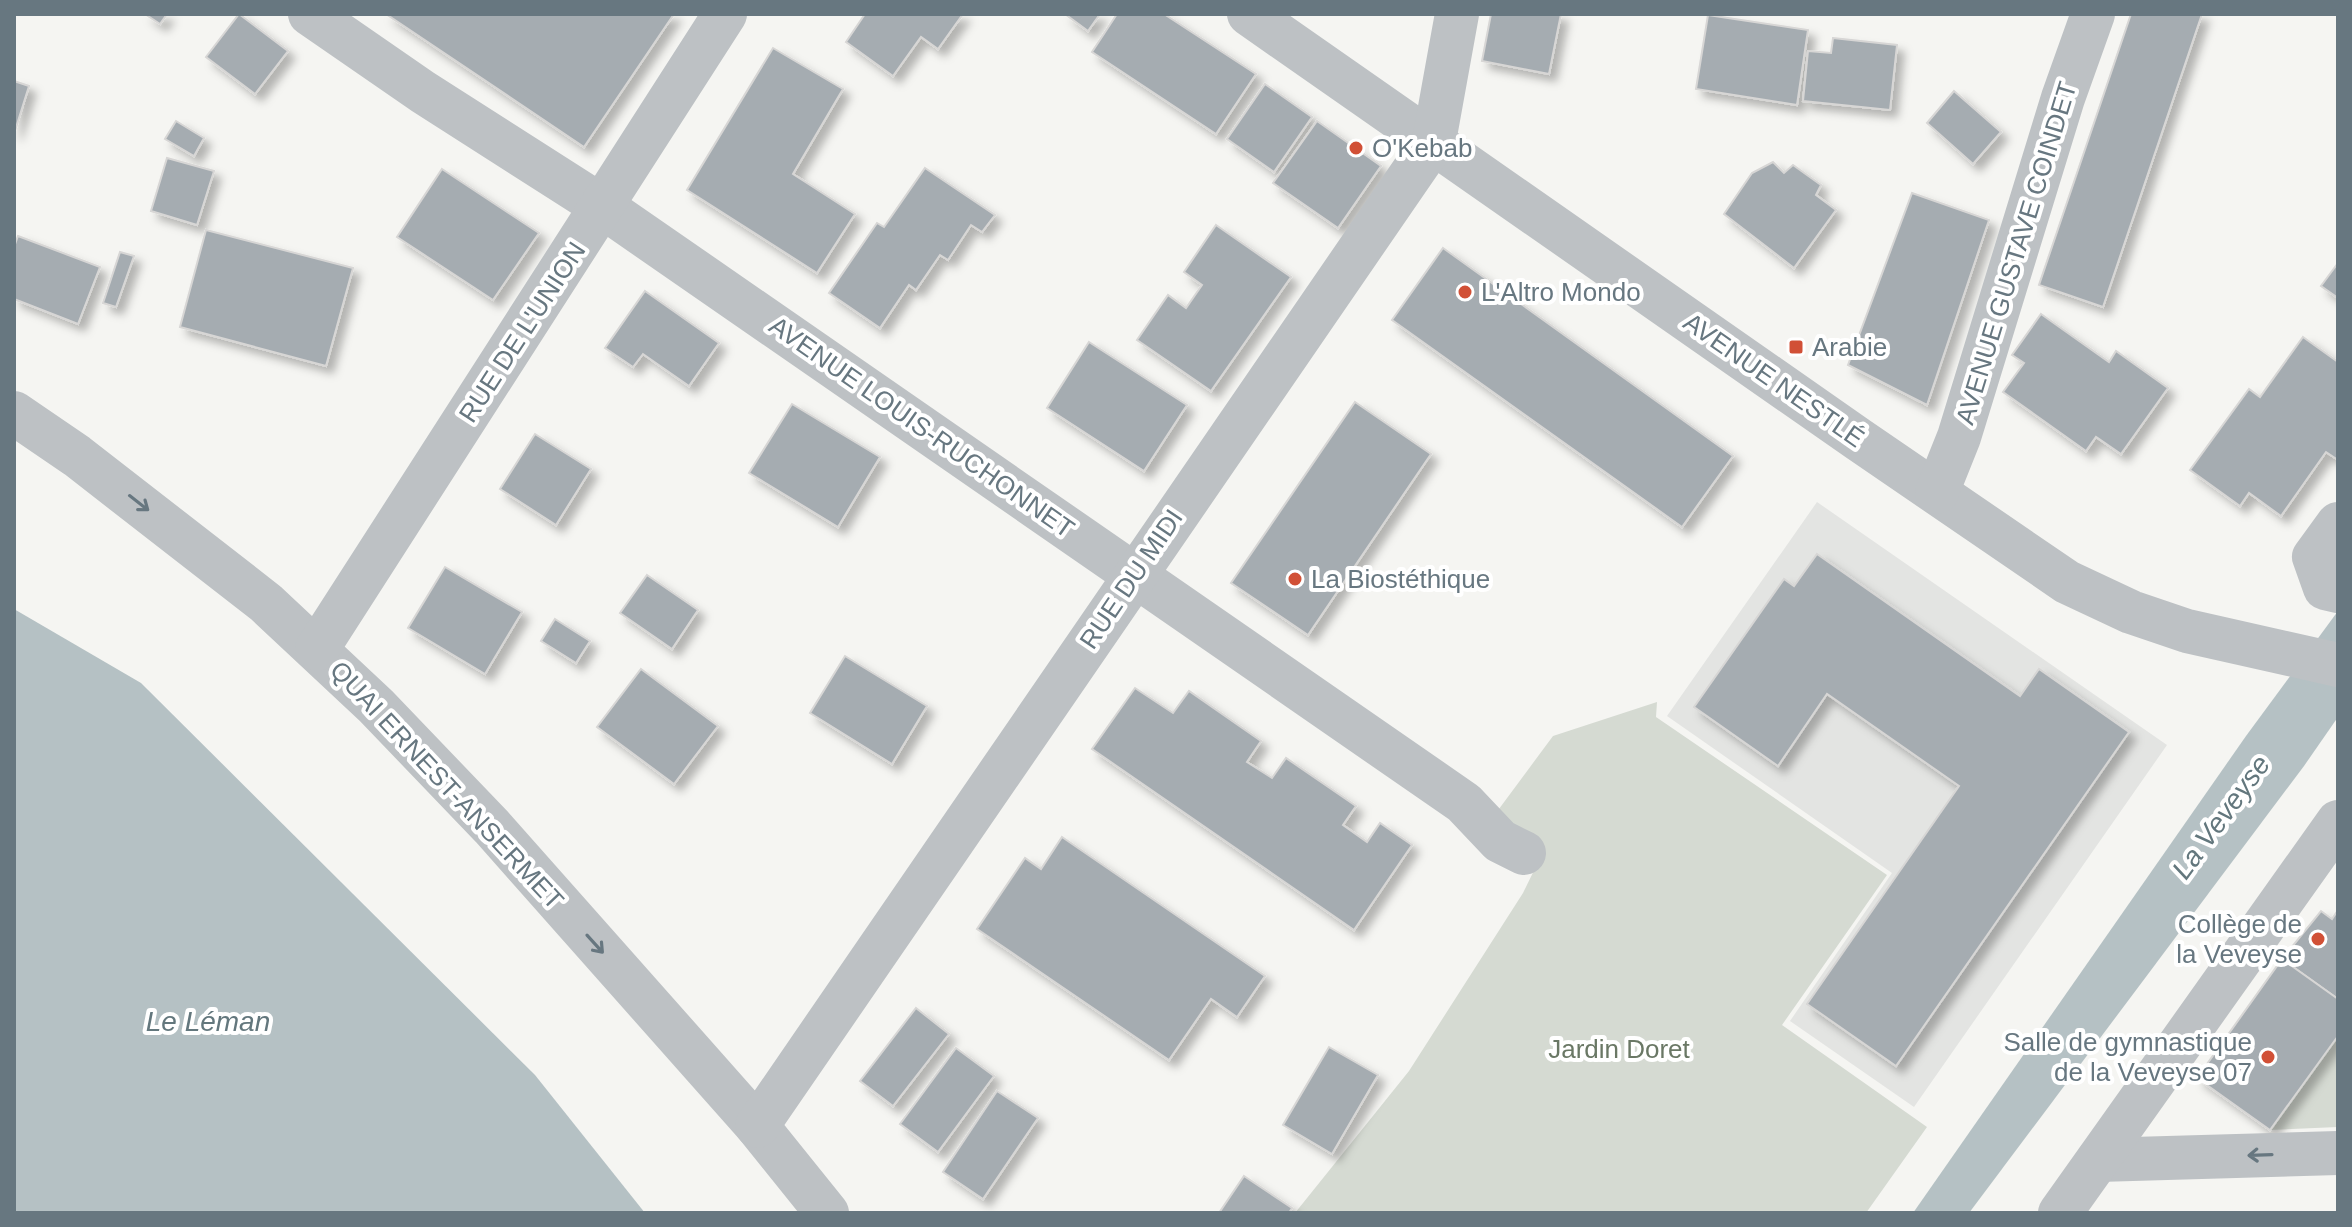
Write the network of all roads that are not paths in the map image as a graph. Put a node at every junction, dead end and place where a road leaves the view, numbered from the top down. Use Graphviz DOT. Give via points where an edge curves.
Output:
graph roads {
  1 [pos="310,14"];
  2 [pos="725,14"];
  3 [pos="1249,14"];
  4 [pos="1457,14"];
  5 [pos="2093,14"];
  6 [pos="1434,141"];
  7 [pos="603,207"];
  8 [pos="14,413"];
  9 [pos="1937,492"];
  10 [pos="2338,524"];
  11 [pos="1135,574"];
  12 [pos="2331,590"];
  13 [pos="317,649"];
  14 [pos="2338,665"];
  15 [pos="2338,822"];
  16 [pos="1524,853"];
  17 [pos="757,1126"];
  18 [pos="2338,1153"];
  19 [pos="2098,1160"];
  20 [pos="827,1213"];
  21 [pos="2060,1213"];
  1 -- 7 [label="street, AVENUE LOUIS-RUCHONNET"];
  2 -- 7 [label="street, RUE DE L'UNION"];
  3 -- 6 [label="street, AVENUE NESTLÉ"];
  4 -- 6 [label="street, RUE DU MIDI"];
  5 -- 9 [label="street, AVENUE GUSTAVE COINDET"];
  6 -- 9 [label="street, AVENUE NESTLÉ"];
  6 -- 11 [label="street, RUE DU MIDI"];
  7 -- 11 [label="street, AVENUE LOUIS-RUCHONNET"];
  7 -- 13 [label="street, RUE DE L'UNION"];
  8 -- 13 [label="street, QUAI ERNEST-ANSERMET, one-way" via="102,475"];
  9 -- 14 [label="street, AVENUE NESTLÉ" via="2067,582 2131,612 2187,631"];
  10 -- 12 [label="street" via="2314,557"];
  11 -- 16 [label="street, AVENUE LOUIS-RUCHONNET" via="1464,803 1500,841"];
  11 -- 17 [label="street, RUE DU MIDI"];
  13 -- 17 [label="street, QUAI ERNEST-ANSERMET, one-way" via="492,827"];
  15 -- 19 [label="street"];
  17 -- 20 [label="street, QUAI ERNEST-ANSERMET"];
  18 -- 19 [label="street, one-way"];
  19 -- 21 [label="street"];
}
